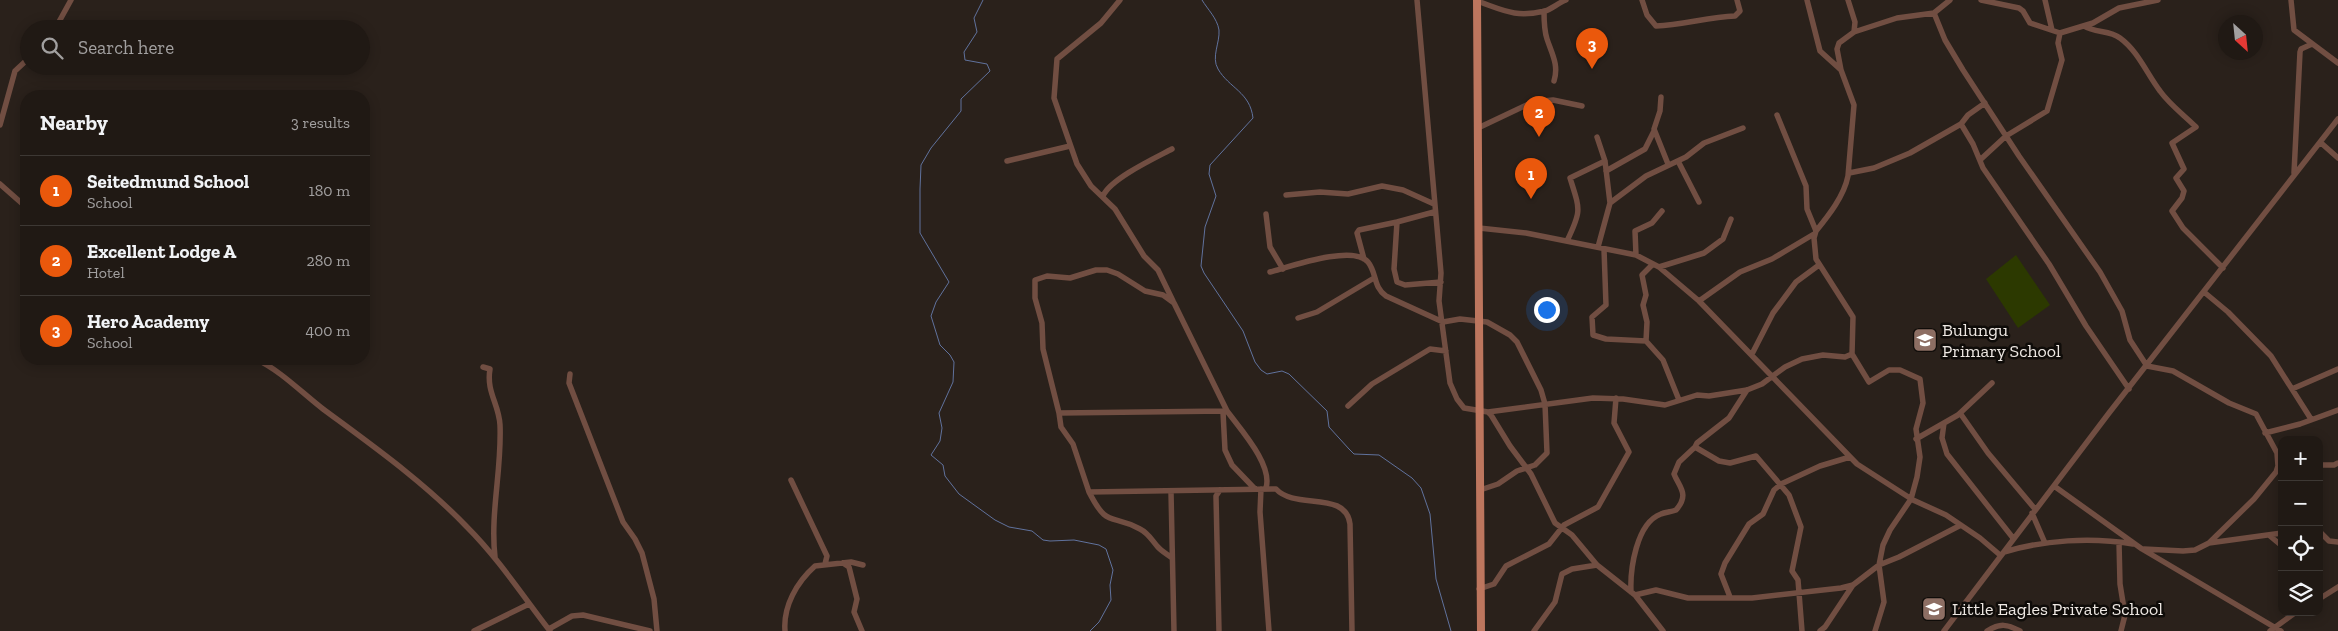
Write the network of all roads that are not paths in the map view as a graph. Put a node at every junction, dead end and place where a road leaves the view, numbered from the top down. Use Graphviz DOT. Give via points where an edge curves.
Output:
graph roads {
  1 [pos="71,0"];
  2 [pos="1120,0"];
  3 [pos="1417,0"];
  4 [pos="1566,0"];
  5 [pos="1642,0"];
  6 [pos="1737,0"];
  7 [pos="1807,0"];
  8 [pos="1848,0"];
  9 [pos="1934,0"];
  10 [pos="1950,0"];
  11 [pos="1982,0"];
  12 [pos="2015,0"];
  13 [pos="2045,0"];
  14 [pos="2158,0"];
  15 [pos="2291,0"];
  16 [pos="1477,1"];
  17 [pos="2146,2"];
  18 [pos="1939,7"];
  19 [pos="2015,7"];
  20 [pos="1544,11"];
  21 [pos="1934,13"];
  22 [pos="60,20"];
  23 [pos="2084,26"];
  24 [pos="2052,30"];
  25 [pos="1854,32"];
  26 [pos="2060,33"];
  27 [pos="2312,44"];
  28 [pos="2338,63"];
  29 [pos="20,66"];
  30 [pos="1841,70"];
  31 [pos="1554,81"];
  32 [pos="1661,97"];
  33 [pos="1986,103"];
  34 [pos="1582,106"];
  35 [pos="1777,115"];
  36 [pos="2338,119"];
  37 [pos="1962,124"];
  38 [pos="0,125"];
  39 [pos="1478,128"];
  40 [pos="1743,128"];
  41 [pos="1654,131"];
  42 [pos="2006,136"];
  43 [pos="1597,138"];
  44 [pos="2320,142"];
  45 [pos="1070,146"];
  46 [pos="1172,149"];
  47 [pos="2338,158"];
  48 [pos="1980,160"];
  49 [pos="1007,161"];
  50 [pos="1605,161"];
  51 [pos="1678,161"];
  52 [pos="1668,164"];
  53 [pos="1606,171"];
  54 [pos="1849,173"];
  55 [pos="2294,173"];
  56 [pos="0,184"];
  57 [pos="1103,196"];
  58 [pos="1286,196"];
  59 [pos="20,202"];
  60 [pos="1699,202"];
  61 [pos="1434,204"];
  62 [pos="1610,204"];
  63 [pos="1662,211"];
  64 [pos="1434,212"];
  65 [pos="1266,214"];
  66 [pos="1731,219"];
  67 [pos="1397,222"];
  68 [pos="1479,228"];
  69 [pos="1815,232"];
  70 [pos="1567,241"];
  71 [pos="1601,248"];
  72 [pos="1636,255"];
  73 [pos="1364,259"];
  74 [pos="1818,265"];
  75 [pos="1656,266"];
  76 [pos="2223,268"];
  77 [pos="1283,269"];
  78 [pos="1270,272"];
  79 [pos="1810,272"];
  80 [pos="1824,272"];
  81 [pos="1374,278"];
  82 [pos="1441,282"];
  83 [pos="2204,292"];
  84 [pos="1699,301"];
  85 [pos="1174,303"];
  86 [pos="1298,318"];
  87 [pos="1478,321"];
  88 [pos="1443,322"];
  89 [pos="1646,341"];
  90 [pos="1446,351"];
  91 [pos="1752,354"];
  92 [pos="1852,354"];
  93 [pos="268,365"];
  94 [pos="2147,366"];
  95 [pos="484,367"];
  96 [pos="2338,369"];
  97 [pos="570,374"];
  98 [pos="1771,377"];
  99 [pos="1992,382"];
  100 [pos="2129,389"];
  101 [pos="2292,389"];
  102 [pos="1747,390"];
  103 [pos="1616,398"];
  104 [pos="1680,400"];
  105 [pos="1545,404"];
  106 [pos="1348,406"];
  107 [pos="2338,410"];
  108 [pos="1225,411"];
  109 [pos="1479,412"];
  110 [pos="1488,412"];
  111 [pos="1059,413"];
  112 [pos="1960,413"];
  113 [pos="2311,419"];
  114 [pos="1944,423"];
  115 [pos="2265,433"];
  116 [pos="1916,439"];
  117 [pos="1695,447"];
  118 [pos="1850,457"];
  119 [pos="2338,462"];
  120 [pos="2323,465"];
  121 [pos="2278,466"];
  122 [pos="1526,467"];
  123 [pos="2278,472"];
  124 [pos="1268,475"];
  125 [pos="791,480"];
  126 [pos="1781,484"];
  127 [pos="2054,486"];
  128 [pos="1260,489"];
  129 [pos="1276,489"];
  130 [pos="1480,490"];
  131 [pos="1089,492"];
  132 [pos="1170,492"];
  133 [pos="1218,493"];
  134 [pos="1911,499"];
  135 [pos="2034,511"];
  136 [pos="1961,525"];
  137 [pos="1560,529"];
  138 [pos="2278,535"];
  139 [pos="2323,535"];
  140 [pos="2270,536"];
  141 [pos="2013,538"];
  142 [pos="2119,542"];
  143 [pos="2338,542"];
  144 [pos="2045,543"];
  145 [pos="2209,543"];
  146 [pos="2278,543"];
  147 [pos="2135,544"];
  148 [pos="2142,549"];
  149 [pos="2001,554"];
  150 [pos="1172,558"];
  151 [pos="495,559"];
  152 [pos="843,562"];
  153 [pos="825,564"];
  154 [pos="1597,564"];
  155 [pos="863,565"];
  156 [pos="1879,565"];
  157 [pos="1853,585"];
  158 [pos="2338,587"];
  159 [pos="1479,589"];
  160 [pos="1633,594"];
  161 [pos="1799,594"];
  162 [pos="2323,596"];
  163 [pos="1730,597"];
  164 [pos="529,604"];
  165 [pos="2290,616"];
  166 [pos="2272,629"];
  167 [pos="549,630"];
  168 [pos="474,631"];
  169 [pos="650,631"];
  170 [pos="657,631"];
  171 [pos="785,631"];
  172 [pos="862,631"];
  173 [pos="1174,631"];
  174 [pos="1219,631"];
  175 [pos="1269,631"];
  176 [pos="1352,631"];
  177 [pos="1480,631"];
  178 [pos="1534,631"];
  179 [pos="1663,631"];
  180 [pos="1802,631"];
  181 [pos="1820,631"];
  182 [pos="1875,631"];
  183 [pos="1944,631"];
  184 [pos="1987,631"];
  185 [pos="2020,631"];
  186 [pos="2121,631"];
  187 [pos="2281,631"];
  1 -- 22 [label="street"];
  2 -- 45 [label="street" via="1101,23 1056,62 1054,98"];
  3 -- 61 [label="street"];
  4 -- 20 [label="street"];
  5 -- 6 [label="street" via="1646,16 1656,26 1735,16 1740,11"];
  7 -- 30 [label="street" via="1820,52"];
  8 -- 25 [label="street" via="1855,22"];
  9 -- 18 [label="street"];
  10 -- 18 [label="street"];
  11 -- 19 [label="street"];
  12 -- 19 [label="street"];
  13 -- 24 [label="street"];
  14 -- 17 [label="street"];
  15 -- 27 [label="street" via="2294,30"];
  16 -- 20 [label="street" via="1505,13"];
  16 -- 39 [label="main road"];
  17 -- 23 [label="street" via="2119,8"];
  18 -- 21 [label="street"];
  19 -- 24 [label="street" via="2023,10 2030,23"];
  20 -- 31 [label="street" via="1546,38 1556,62"];
  21 -- 25 [label="street" via="1897,18"];
  21 -- 33 [label="street" via="1945,40"];
  23 -- 26 [label="street"];
  23 -- 76 [label="street" via="2114,34 2125,42 2165,98 2196,127 2172,144 2184,169 2176,178 2184,191 2172,211"];
  24 -- 26 [label="street"];
  25 -- 30 [label="street" via="1838,44"];
  26 -- 42 [label="street" via="2058,43 2062,60 2048,108"];
  27 -- 28 [label="street"];
  27 -- 55 [label="street" via="2300,52"];
  29 -- 38 [label="street" via="15,71"];
  30 -- 54 [label="street" via="1854,105"];
  32 -- 41 [label="street"];
  33 -- 37 [label="street" via="1968,115"];
  33 -- 42 [label="street"];
  34 -- 39 [label="street" via="1553,100 1533,102"];
  35 -- 69 [label="street" via="1805,182 1807,208"];
  36 -- 44 [label="street"];
  37 -- 48 [label="street"];
  37 -- 54 [label="street" via="1910,154 1869,170"];
  39 -- 68 [label="main road"];
  40 -- 51 [label="street" via="1704,143"];
  41 -- 52 [label="street"];
  41 -- 53 [label="street" via="1645,149"];
  42 -- 48 [label="street"];
  42 -- 94 [label="street" via="2100,272 2122,312 2130,340"];
  43 -- 50 [label="street"];
  44 -- 47 [label="street"];
  44 -- 55 [label="street"];
  45 -- 49 [label="street"];
  45 -- 57 [label="street" via="1086,180"];
  46 -- 57 [label="street" via="1128,173 1106,189"];
  48 -- 100 [label="street"];
  50 -- 53 [label="street"];
  50 -- 70 [label="street" via="1570,178 1579,211"];
  51 -- 52 [label="street"];
  51 -- 60 [label="street"];
  52 -- 62 [label="street" via="1646,176"];
  53 -- 62 [label="street"];
  54 -- 69 [label="street" via="1832,211"];
  55 -- 76 [label="street"];
  56 -- 59 [label="street"];
  57 -- 85 [label="street" via="1144,256 1158,270"];
  58 -- 61 [label="street" via="1320,192 1348,194 1382,186 1403,190"];
  61 -- 64 [label="street"];
  62 -- 71 [label="street"];
  63 -- 72 [label="street" via="1652,222 1636,230"];
  64 -- 67 [label="street"];
  64 -- 82 [label="street"];
  65 -- 77 [label="street" via="1270,247"];
  66 -- 75 [label="street" via="1723,239 1704,253"];
  67 -- 73 [label="street" via="1358,231"];
  67 -- 82 [label="street" via="1394,269 1397,282 1405,286"];
  68 -- 70 [label="street" via="1526,232"];
  68 -- 87 [label="main road"];
  69 -- 74 [label="street"];
  69 -- 84 [label="street" via="1772,259 1740,272"];
  70 -- 71 [label="street"];
  71 -- 72 [label="street"];
  71 -- 89 [label="street" via="1606,304 1592,317 1593,335 1606,339"];
  72 -- 75 [label="street"];
  73 -- 77 [label="street" via="1350,255 1324,258"];
  73 -- 81 [label="street" via="1369,263"];
  74 -- 79 [label="street"];
  74 -- 80 [label="street"];
  75 -- 84 [label="street"];
  75 -- 89 [label="street" via="1642,275 1646,295"];
  76 -- 83 [label="street"];
  77 -- 78 [label="street"];
  79 -- 80 [label="street"];
  79 -- 91 [label="street" via="1796,282 1773,312"];
  80 -- 92 [label="street" via="1853,317"];
  81 -- 86 [label="street" via="1317,312"];
  81 -- 88 [label="street" via="1378,289 1386,296"];
  82 -- 88 [label="street" via="1439,301"];
  83 -- 94 [label="street"];
  83 -- 101 [label="street" via="2272,356"];
  84 -- 91 [label="street"];
  85 -- 108 [label="street"];
  85 -- 111 [label="street" via="1107,270 1070,278 1036,278 1035,298 1042,323 1043,349"];
  87 -- 88 [label="street" via="1460,319"];
  87 -- 105 [label="street" via="1498,327 1517,342 1538,381"];
  87 -- 109 [label="main road"];
  88 -- 90 [label="street"];
  89 -- 104 [label="street" via="1663,360"];
  90 -- 106 [label="street" via="1430,350 1372,384"];
  90 -- 109 [label="street" via="1450,383 1457,399 1464,408"];
  91 -- 98 [label="street"];
  92 -- 98 [label="street" via="1802,359"];
  92 -- 116 [label="street" via="1870,382 1889,370 1900,370 1921,380 1923,403 1917,418"];
  93 -- 151 [label="street" via="396,462 463,522"];
  94 -- 100 [label="street"];
  94 -- 115 [label="street" via="2173,371 2252,412"];
  95 -- 151 [label="street" via="490,369 489,389 500,423 500,460 494,508"];
  96 -- 101 [label="street"];
  97 -- 170 [label="street" via="569,383 610,492 642,553 654,599"];
  98 -- 102 [label="street"];
  98 -- 118 [label="street"];
  99 -- 112 [label="street"];
  100 -- 127 [label="street"];
  101 -- 113 [label="street"];
  102 -- 104 [label="street"];
  102 -- 117 [label="street" via="1731,417"];
  103 -- 104 [label="street" via="1661,405"];
  103 -- 105 [label="street"];
  103 -- 137 [label="street" via="1614,423 1628,448 1627,455 1598,507"];
  105 -- 110 [label="street"];
  105 -- 122 [label="street" via="1547,453 1540,462"];
  107 -- 113 [label="street"];
  108 -- 111 [label="street"];
  108 -- 124 [label="street" via="1256,452"];
  108 -- 128 [label="street" via="1223,445 1229,461"];
  109 -- 110 [label="street"];
  109 -- 130 [label="main road"];
  110 -- 122 [label="street"];
  111 -- 131 [label="street" via="1060,427 1073,444"];
  112 -- 114 [label="street"];
  112 -- 135 [label="street"];
  113 -- 115 [label="street"];
  114 -- 116 [label="street"];
  114 -- 141 [label="street" via="1942,438 1947,454"];
  115 -- 121 [label="street" via="2277,453"];
  116 -- 134 [label="street" via="1919,465"];
  117 -- 126 [label="street" via="1719,461 1730,463 1756,456"];
  117 -- 160 [label="street" via="1679,462 1674,474 1682,486 1680,506 1652,520 1634,554 1630,568"];
  118 -- 126 [label="street" via="1820,466"];
  118 -- 134 [label="street" via="1876,478"];
  119 -- 120 [label="street"];
  122 -- 130 [label="street"];
  122 -- 137 [label="street"];
  123 -- 145 [label="street"];
  124 -- 128 [label="street"];
  124 -- 129 [label="street"];
  125 -- 153 [label="street" via="828,556"];
  126 -- 161 [label="street" via="1792,501 1801,530 1792,571 1798,580"];
  126 -- 163 [label="street" via="1770,494 1763,514 1749,524 1724,563 1721,574"];
  127 -- 135 [label="street"];
  127 -- 147 [label="street"];
  128 -- 129 [label="street"];
  128 -- 133 [label="street"];
  128 -- 175 [label="street"];
  129 -- 176 [label="street" via="1285,496 1334,504 1348,515"];
  130 -- 159 [label="main road"];
  131 -- 132 [label="street"];
  131 -- 150 [label="street" via="1106,517 1140,529"];
  132 -- 133 [label="street"];
  132 -- 150 [label="street"];
  133 -- 174 [label="street"];
  134 -- 136 [label="street"];
  134 -- 156 [label="street" via="1886,538"];
  135 -- 141 [label="street"];
  135 -- 144 [label="street"];
  136 -- 149 [label="street"];
  136 -- 156 [label="street"];
  137 -- 154 [label="street" via="1572,535"];
  137 -- 159 [label="street" via="1549,544 1506,566 1494,584"];
  138 -- 140 [label="street"];
  139 -- 143 [label="street"];
  140 -- 145 [label="street"];
  140 -- 146 [label="street"];
  141 -- 149 [label="street"];
  142 -- 144 [label="street"];
  142 -- 147 [label="street"];
  142 -- 186 [label="street" via="2125,615"];
  144 -- 149 [label="street"];
  145 -- 148 [label="street" via="2195,550"];
  147 -- 148 [label="street"];
  148 -- 166 [label="street"];
  149 -- 183 [label="street"];
  150 -- 173 [label="street"];
  151 -- 164 [label="street"];
  152 -- 153 [label="street"];
  152 -- 155 [label="street"];
  152 -- 172 [label="street" via="849,567 857,599 854,612"];
  153 -- 171 [label="street" via="811,570 793,592"];
  154 -- 160 [label="street"];
  154 -- 178 [label="street" via="1562,574 1555,602"];
  156 -- 157 [label="street"];
  156 -- 182 [label="street" via="1884,602"];
  157 -- 161 [label="street"];
  157 -- 181 [label="street"];
  158 -- 162 [label="street"];
  159 -- 177 [label="main road"];
  160 -- 163 [label="street" via="1656,590 1688,598"];
  160 -- 179 [label="street"];
  161 -- 163 [label="street"];
  161 -- 180 [label="street"];
  164 -- 167 [label="street"];
  164 -- 168 [label="street"];
  165 -- 166 [label="street"];
  166 -- 187 [label="street"];
  167 -- 169 [label="street" via="572,616 583,615"];
  184 -- 185 [label="street" via="2009,624"];
}
